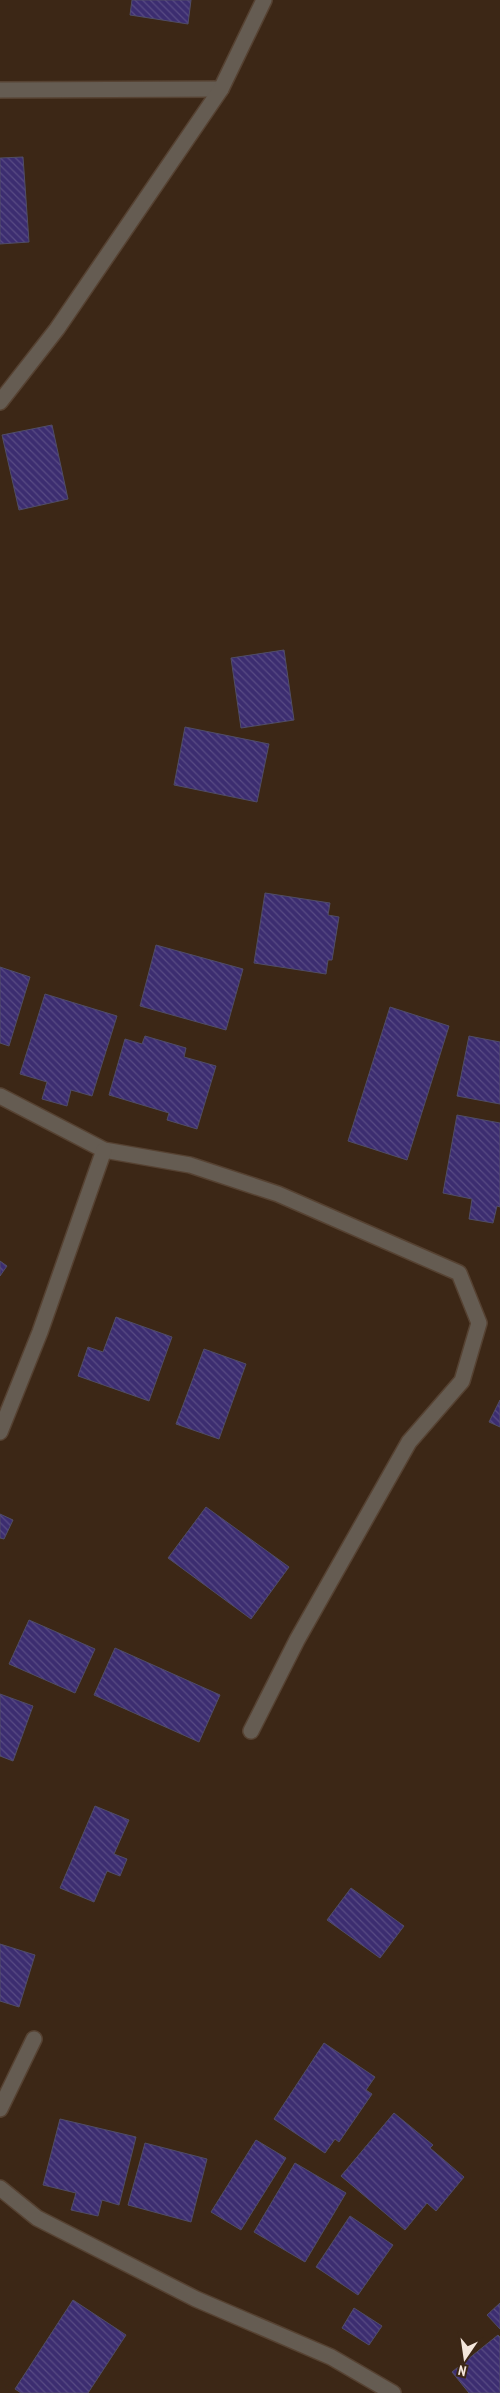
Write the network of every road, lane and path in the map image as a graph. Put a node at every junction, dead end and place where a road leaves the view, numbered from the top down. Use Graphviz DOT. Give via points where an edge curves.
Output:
graph roads {
  1 [pos="264,0"];
  2 [pos="0,90"];
  3 [pos="221,90"];
  4 [pos="0,402"];
  5 [pos="0,1096"];
  6 [pos="104,1150"];
  7 [pos="0,1432"];
  8 [pos="251,1731"];
  9 [pos="34,2039"];
  10 [pos="0,2109"];
  11 [pos="0,2188"];
  12 [pos="393,2393"];
  1 -- 3 [label="street"];
  2 -- 3 [label="street"];
  3 -- 4 [label="street" via="57,329"];
  5 -- 6 [label="street"];
  6 -- 7 [label="street" via="40,1332"];
  6 -- 8 [label="street" via="190,1165 278,1194 459,1273 479,1323 462,1381 409,1442 297,1640"];
  9 -- 10 [label="street"];
  11 -- 12 [label="street" via="37,2218 196,2299 331,2357"];
}
